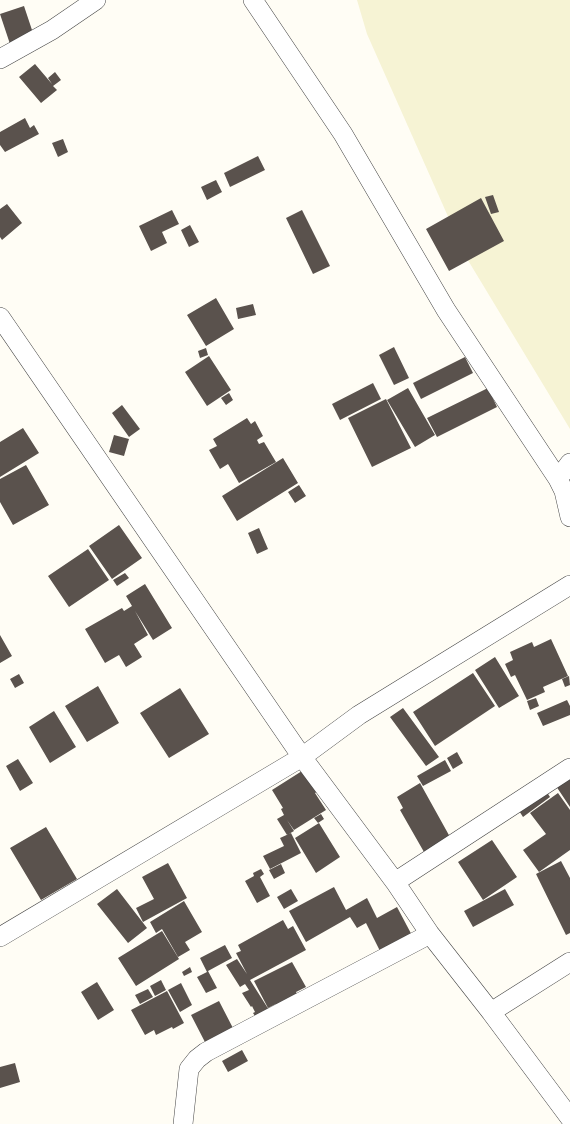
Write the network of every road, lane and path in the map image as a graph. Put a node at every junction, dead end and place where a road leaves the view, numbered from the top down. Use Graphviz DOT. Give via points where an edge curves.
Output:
graph roads {
  1 [pos="96,0"];
  2 [pos="253,0"];
  3 [pos="0,59"];
  4 [pos="0,318"];
  5 [pos="570,463"];
  6 [pos="558,479"];
  7 [pos="570,517"];
  8 [pos="570,585"];
  9 [pos="302,757"];
  10 [pos="570,768"];
  11 [pos="395,882"];
  12 [pos="430,934"];
  13 [pos="0,937"];
  14 [pos="570,962"];
  15 [pos="491,1012"];
  16 [pos="570,1118"];
  17 [pos="183,1124"];
  1 -- 3 [label="street" via="52,30"];
  2 -- 6 [label="street" via="343,134 446,310"];
  4 -- 9 [label="street"];
  5 -- 6 [label="street"];
  6 -- 7 [label="street"];
  8 -- 9 [label="street" via="359,715"];
  9 -- 11 [label="street"];
  9 -- 13 [label="street"];
  10 -- 11 [label="street"];
  11 -- 12 [label="street"];
  12 -- 15 [label="street"];
  12 -- 17 [label="street" via="206,1052 189,1069"];
  14 -- 15 [label="street"];
  15 -- 16 [label="street"];
}
